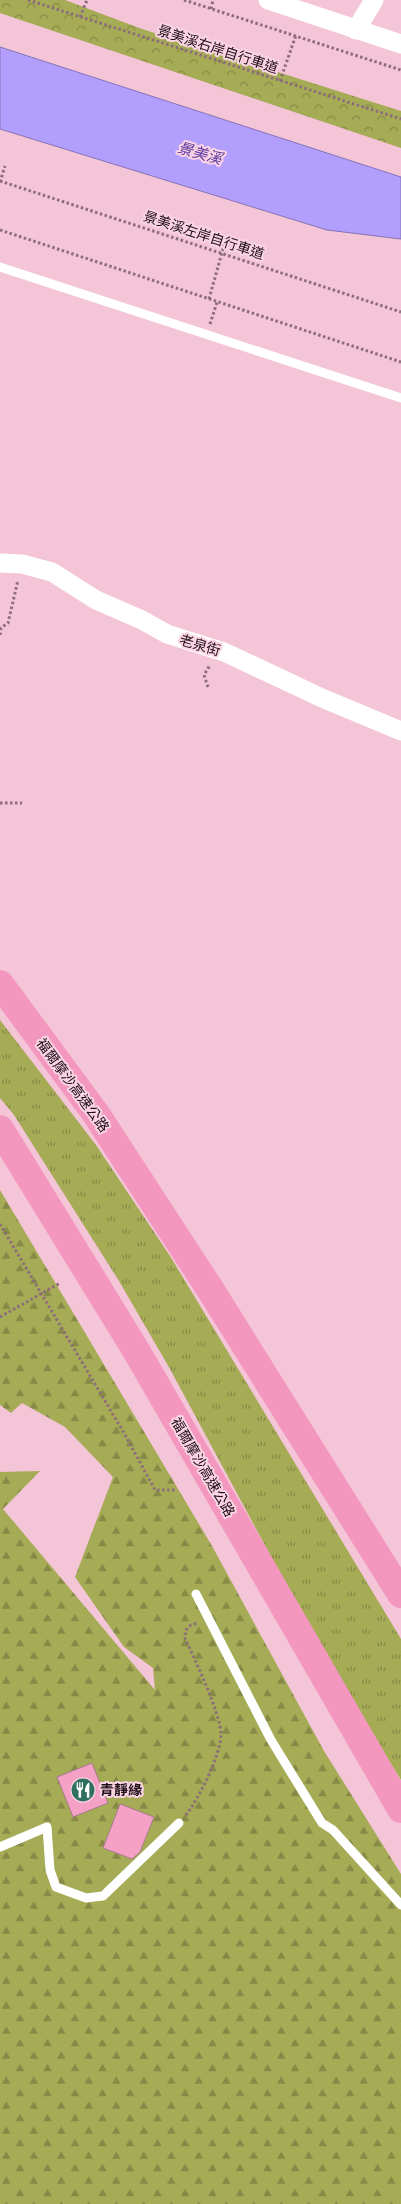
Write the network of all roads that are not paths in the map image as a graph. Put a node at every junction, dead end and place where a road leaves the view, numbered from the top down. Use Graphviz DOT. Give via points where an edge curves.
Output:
graph roads {
  1 [pos="268,0"];
  2 [pos="374,0"];
  3 [pos="356,30"];
  4 [pos="401,44"];
  5 [pos="0,266"];
  6 [pos="401,398"];
  7 [pos="0,563"];
  8 [pos="401,730"];
  9 [pos="0,984"];
  10 [pos="0,1129"];
  11 [pos="196,1594"];
  12 [pos="401,1594"];
  13 [pos="401,1809"];
  14 [pos="179,1823"];
  15 [pos="0,1847"];
  16 [pos="401,1904"];
  1 -- 3 [label="street"];
  2 -- 3 [label="street"];
  3 -- 4 [label="street"];
  5 -- 6 [label="lane"];
  7 -- 8 [label="street, 老泉街" via="22,564 52,572 96,600 167,634 214,648"];
  9 -- 12 [label="highway, 福爾摩沙高速公路" via="96,1114"];
  10 -- 13 [label="highway, 福爾摩沙高速公路" via="137,1352"];
  11 -- 16 [label="lane" via="271,1740 322,1823 333,1830"];
  14 -- 15 [label="lane" via="103,1896 86,1898 56,1887 50,1870 47,1827"];
}
